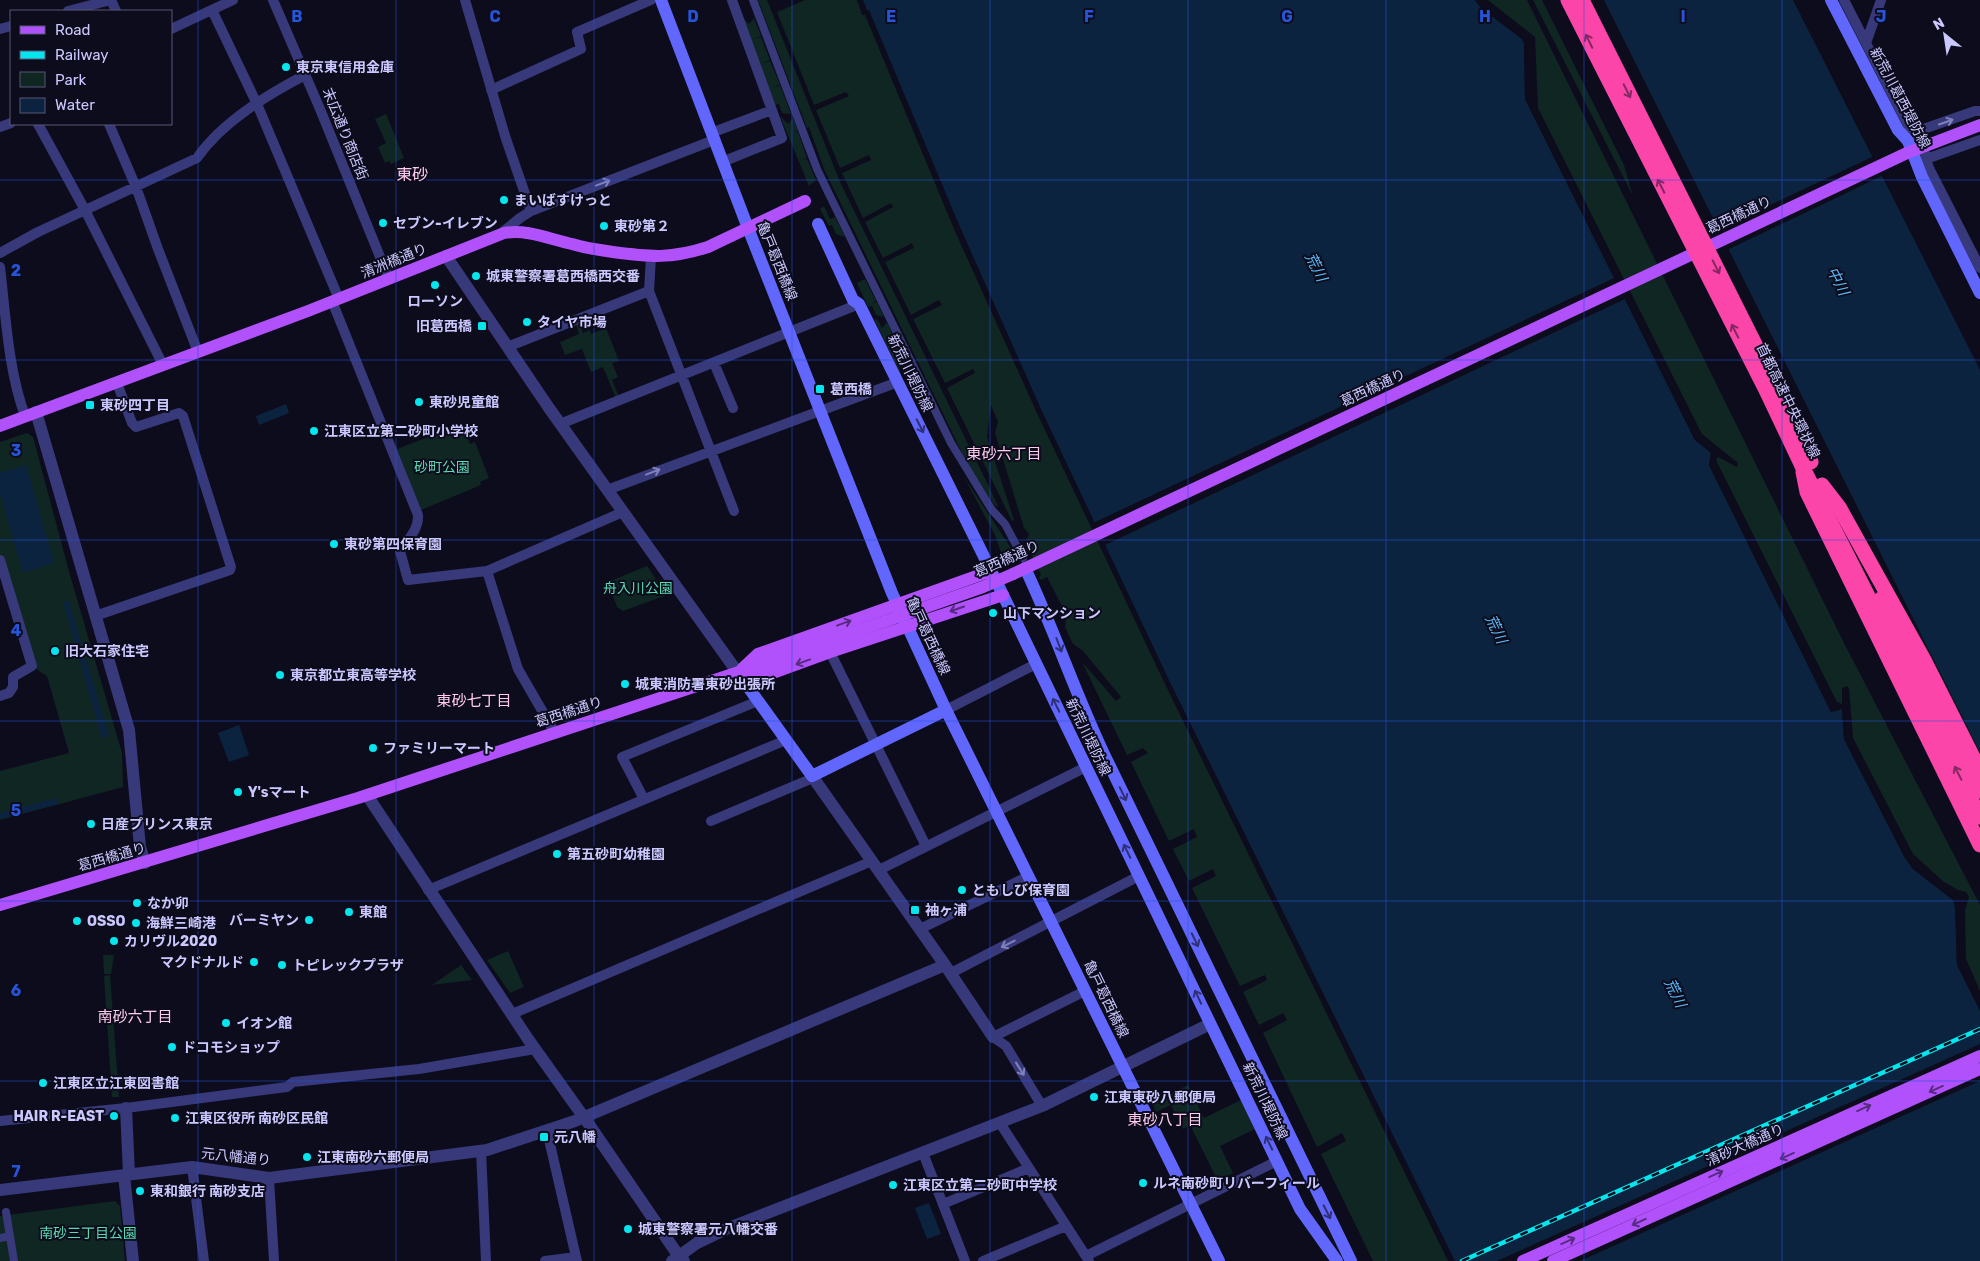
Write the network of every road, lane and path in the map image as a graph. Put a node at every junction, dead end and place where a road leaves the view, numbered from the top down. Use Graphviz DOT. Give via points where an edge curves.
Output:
graph roads {
  1 [pos="233,0"];
  2 [pos="273,0"];
  3 [pos="464,0"];
  4 [pos="651,0"];
  5 [pos="660,0"];
  6 [pos="732,0"];
  7 [pos="753,0"];
  8 [pos="1568,0"];
  9 [pos="1582,0"];
  10 [pos="1831,0"];
  11 [pos="1844,0"];
  12 [pos="1880,0"];
  13 [pos="72,10"];
  14 [pos="116,10"];
  15 [pos="212,10"];
  16 [pos="172,29"];
  17 [pos="1866,43"];
  18 [pos="306,75"];
  19 [pos="492,90"];
  20 [pos="257,104"];
  21 [pos="772,110"];
  22 [pos="1980,111"];
  23 [pos="39,125"];
  24 [pos="110,125"];
  25 [pos="1980,125"];
  26 [pos="1912,133"];
  27 [pos="712,137"];
  28 [pos="1980,140"];
  29 [pos="1926,159"];
  30 [pos="722,162"];
  31 [pos="136,187"];
  32 [pos="805,201"];
  33 [pos="85,210"];
  34 [pos="531,211"];
  35 [pos="818,224"];
  36 [pos="748,228"];
  37 [pos="498,235"];
  38 [pos="1959,252"];
  39 [pos="0,253"];
  40 [pos="446,256"];
  41 [pos="651,257"];
  42 [pos="1979,264"];
  43 [pos="0,267"];
  44 [pos="389,279"];
  45 [pos="649,291"];
  46 [pos="1980,293"];
  47 [pos="336,300"];
  48 [pos="859,304"];
  49 [pos="789,333"];
  50 [pos="507,348"];
  51 [pos="198,352"];
  52 [pos="714,363"];
  53 [pos="163,365"];
  54 [pos="682,376"];
  55 [pos="898,382"];
  56 [pos="117,383"];
  57 [pos="733,408"];
  58 [pos="820,411"];
  59 [pos="30,414"];
  60 [pos="560,424"];
  61 [pos="0,426"];
  62 [pos="711,450"];
  63 [pos="1803,468"];
  64 [pos="1822,485"];
  65 [pos="607,490"];
  66 [pos="734,511"];
  67 [pos="623,512"];
  68 [pos="0,560"];
  69 [pos="1028,563"];
  70 [pos="487,571"];
  71 [pos="991,571"];
  72 [pos="1003,595"];
  73 [pos="896,604"];
  74 [pos="95,616"];
  75 [pos="907,627"];
  76 [pos="830,652"];
  77 [pos="1036,664"];
  78 [pos="738,673"];
  79 [pos="0,696"];
  80 [pos="758,701"];
  81 [pos="946,710"];
  82 [pos="555,733"];
  83 [pos="786,740"];
  84 [pos="877,744"];
  85 [pos="1086,768"];
  86 [pos="1980,771"];
  87 [pos="812,777"];
  88 [pos="1980,791"];
  89 [pos="367,795"];
  90 [pos="644,799"];
  91 [pos="997,812"];
  92 [pos="1980,817"];
  93 [pos="711,821"];
  94 [pos="1980,845"];
  95 [pos="926,846"];
  96 [pos="145,863"];
  97 [pos="875,866"];
  98 [pos="1029,876"];
  99 [pos="1139,876"];
  100 [pos="428,890"];
  101 [pos="0,905"];
  102 [pos="1051,922"];
  103 [pos="920,929"];
  104 [pos="948,969"];
  105 [pos="1085,991"];
  106 [pos="512,1014"];
  107 [pos="1210,1024"];
  108 [pos="993,1037"];
  109 [pos="534,1049"];
  110 [pos="1980,1056"];
  111 [pos="1123,1067"];
  112 [pos="1980,1069"];
  113 [pos="1042,1106"];
  114 [pos="126,1108"];
  115 [pos="584,1117"];
  116 [pos="0,1121"];
  117 [pos="1000,1123"];
  118 [pos="546,1131"];
  119 [pos="481,1151"];
  120 [pos="924,1153"];
  121 [pos="1277,1161"];
  122 [pos="192,1167"];
  123 [pos="1029,1168"];
  124 [pos="127,1175"];
  125 [pos="269,1178"];
  126 [pos="0,1190"];
  127 [pos="943,1204"];
  128 [pos="1190,1204"];
  129 [pos="6,1212"];
  130 [pos="1066,1226"];
  131 [pos="10,1236"];
  132 [pos="0,1238"];
  133 [pos="1002,1258"];
  134 [pos="1088,1258"];
  135 [pos="577,1259"];
  136 [pos="679,1260"];
  137 [pos="14,1261"];
  138 [pos="133,1261"];
  139 [pos="204,1261"];
  140 [pos="274,1261"];
  141 [pos="486,1261"];
  142 [pos="545,1261"];
  143 [pos="966,1261"];
  144 [pos="983,1261"];
  145 [pos="1219,1261"];
  146 [pos="1337,1261"];
  147 [pos="1351,1261"];
  148 [pos="1523,1261"];
  149 [pos="1553,1261"];
  1 -- 15 [label="street"];
  2 -- 18 [label="street, 末広通り商店街"];
  3 -- 19 [label="street"];
  4 -- 19 [label="street" via="577,32 581,48"];
  5 -- 27 [label="main road, 亀戸葛西橋線"];
  6 -- 21 [label="street"];
  7 -- 69 [label="street, 新荒川堤防線" via="827,190 951,443"];
  63 -- 8 [label="highway, 首都高速中央環状線, one-way, bridge"];
  9 -- 64 [label="highway, 首都高速中央環状線, one-way, bridge" via="1774,382"];
  10 -- 38 [label="main road, 新荒川葛西堤防線" via="1898,130 1908,141"];
  11 -- 17 [label="street"];
  12 -- 17 [label="street"];
  13 -- 14 [label="street" via="111,0"];
  15 -- 16 [label="street"];
  15 -- 20 [label="street"];
  17 -- 26 [label="street"];
  18 -- 20 [label="street"];
  18 -- 44 [label="street, 末広通り商店街"];
  19 -- 34 [label="street"];
  20 -- 31 [label="street" via="228,124 197,158"];
  20 -- 47 [label="street"];
  21 -- 27 [label="street"];
  21 -- 30 [label="street" via="782,138"];
  26 -- 22 [label="street, one-way"];
  23 -- 33 [label="street"];
  24 -- 31 [label="street"];
  25 -- 69 [label="main road, 葛西橋通り, bridge" via="1907,153"];
  26 -- 29 [label="street" via="1917,136"];
  27 -- 30 [label="main road, 亀戸葛西橋線"];
  34 -- 27 [label="street, one-way"];
  28 -- 29 [label="street"];
  29 -- 42 [label="street"];
  30 -- 36 [label="main road, 亀戸葛西橋線"];
  31 -- 33 [label="street"];
  31 -- 51 [label="street"];
  32 -- 36 [label="main road, 清洲橋通り"];
  33 -- 39 [label="street"];
  33 -- 53 [label="street"];
  34 -- 37 [label="street"];
  35 -- 48 [label="main road, 新荒川堤防線" via="853,300"];
  36 -- 41 [label="main road, 清洲橋通り" via="692,252"];
  36 -- 49 [label="main road, 亀戸葛西橋線"];
  37 -- 40 [label="main road, 清洲橋通り"];
  37 -- 41 [label="main road, 清洲橋通り" via="518,232 592,249"];
  38 -- 42 [label="street"];
  38 -- 46 [label="main road, 新荒川葛西堤防線"];
  40 -- 44 [label="main road, 清洲橋通り"];
  40 -- 50 [label="street"];
  41 -- 45 [label="street"];
  43 -- 59 [label="street" via="18,395"];
  44 -- 47 [label="main road, 清洲橋通り"];
  45 -- 50 [label="street"];
  45 -- 54 [label="street"];
  47 -- 51 [label="main road, 清洲橋通り"];
  47 -- 70 [label="street" via="418,515 416,529 400,551 408,580"];
  48 -- 49 [label="street"];
  48 -- 55 [label="main road, 新荒川堤防線"];
  49 -- 52 [label="street"];
  49 -- 58 [label="main road, 亀戸葛西橋線"];
  50 -- 60 [label="street"];
  51 -- 53 [label="main road, 清洲橋通り"];
  52 -- 54 [label="street"];
  52 -- 57 [label="street"];
  53 -- 56 [label="main road, 清洲橋通り"];
  54 -- 60 [label="street"];
  54 -- 62 [label="street"];
  55 -- 58 [label="street"];
  55 -- 71 [label="main road, 新荒川堤防線, one-way"];
  56 -- 59 [label="main road, 清洲橋通り"];
  56 -- 74 [label="street" via="136,427 179,413 183,416 231,567"];
  58 -- 62 [label="street"];
  58 -- 73 [label="main road, 亀戸葛西橋線"];
  59 -- 61 [label="main road, 清洲橋通り"];
  59 -- 74 [label="street"];
  60 -- 65 [label="street"];
  65 -- 62 [label="street, one-way"];
  62 -- 66 [label="street"];
  92 -- 63 [label="highway, 首都高速中央環状線, one-way, bridge"];
  63 -- 94 [label="highway, bridge" via="1807,492"];
  64 -- 86 [label="highway" via="1844,516 1924,660"];
  64 -- 88 [label="highway, 首都高速中央環状線, bridge"];
  65 -- 67 [label="street"];
  67 -- 70 [label="street"];
  67 -- 78 [label="street"];
  68 -- 79 [label="street" via="32,666 13,677 14,686 9,693"];
  69 -- 78 [label="main road, 葛西橋通り, bridge" via="988,585"];
  69 -- 147 [label="main road, 新荒川堤防線, one-way" via="1077,695 1104,754"];
  70 -- 82 [label="street" via="518,669"];
  71 -- 72 [label="main road, 新荒川堤防線"];
  71 -- 73 [label="main road"];
  72 -- 75 [label="main road, one-way"];
  72 -- 77 [label="main road, 新荒川堤防線"];
  73 -- 75 [label="main road, 亀戸葛西橋線"];
  78 -- 73 [label="main road, one-way" via="758,654"];
  74 -- 96 [label="street" via="132,740 140,848"];
  75 -- 76 [label="main road"];
  75 -- 81 [label="main road, 亀戸葛西橋線"];
  76 -- 78 [label="main road, one-way" via="767,675"];
  76 -- 84 [label="street"];
  77 -- 81 [label="street"];
  85 -- 77 [label="main road, 新荒川堤防線, one-way"];
  78 -- 80 [label="main road"];
  78 -- 82 [label="main road, 葛西橋通り"];
  80 -- 83 [label="main road"];
  80 -- 90 [label="street" via="622,757"];
  81 -- 84 [label="main road"];
  81 -- 91 [label="main road, 亀戸葛西橋線"];
  82 -- 89 [label="main road, 葛西橋通り"];
  83 -- 87 [label="main road"];
  83 -- 90 [label="street"];
  84 -- 87 [label="main road"];
  84 -- 95 [label="street"];
  85 -- 91 [label="street"];
  99 -- 85 [label="main road, 新荒川堤防線, one-way"];
  87 -- 93 [label="street"];
  87 -- 97 [label="street"];
  89 -- 96 [label="main road, 葛西橋通り"];
  89 -- 100 [label="street"];
  90 -- 100 [label="street"];
  91 -- 95 [label="street"];
  91 -- 98 [label="main road, 亀戸葛西橋線"];
  95 -- 97 [label="street"];
  96 -- 101 [label="main road, 葛西橋通り"];
  97 -- 103 [label="street"];
  97 -- 106 [label="street"];
  98 -- 102 [label="main road, 亀戸葛西橋線"];
  98 -- 103 [label="street"];
  99 -- 102 [label="street"];
  107 -- 99 [label="main road, 新荒川堤防線, one-way"];
  100 -- 106 [label="street"];
  102 -- 104 [label="street, one-way"];
  102 -- 105 [label="main road, 亀戸葛西橋線"];
  103 -- 104 [label="street"];
  104 -- 108 [label="street"];
  104 -- 115 [label="street, 元八幡通り"];
  105 -- 108 [label="street"];
  105 -- 111 [label="main road, 亀戸葛西橋線"];
  106 -- 109 [label="street"];
  107 -- 111 [label="street"];
  121 -- 107 [label="main road, 新荒川堤防線, one-way"];
  108 -- 113 [label="street, one-way" via="1006,1046"];
  109 -- 114 [label="street" via="419,1069 293,1082 287,1087"];
  109 -- 115 [label="street"];
  148 -- 110 [label="main road, 清砂大橋通り, one-way"];
  111 -- 113 [label="street"];
  111 -- 128 [label="main road, 亀戸葛西橋線"];
  112 -- 149 [label="main road, 清砂大橋通り, one-way"];
  113 -- 117 [label="street"];
  114 -- 116 [label="street"];
  114 -- 124 [label="street"];
  115 -- 118 [label="street, 元八幡通り"];
  115 -- 136 [label="street"];
  117 -- 120 [label="street"];
  117 -- 123 [label="street"];
  118 -- 119 [label="street, 元八幡通り"];
  118 -- 135 [label="street"];
  119 -- 125 [label="street, 元八幡通り"];
  119 -- 141 [label="street"];
  120 -- 127 [label="street"];
  120 -- 136 [label="street" via="726,1230 697,1243"];
  121 -- 128 [label="street"];
  121 -- 146 [label="main road, 新荒川堤防線" via="1300,1209"];
  122 -- 124 [label="street, 元八幡通り"];
  122 -- 125 [label="street, 元八幡通り"];
  122 -- 139 [label="street"];
  123 -- 127 [label="street"];
  123 -- 130 [label="street"];
  124 -- 126 [label="street, 元八幡通り"];
  124 -- 138 [label="street"];
  125 -- 140 [label="street"];
  127 -- 143 [label="street"];
  128 -- 134 [label="street"];
  128 -- 145 [label="main road, 亀戸葛西橋線"];
  129 -- 131 [label="street"];
  130 -- 133 [label="street"];
  130 -- 134 [label="street"];
  131 -- 132 [label="street"];
  131 -- 137 [label="street"];
  133 -- 144 [label="street"];
  135 -- 142 [label="street"];
}
